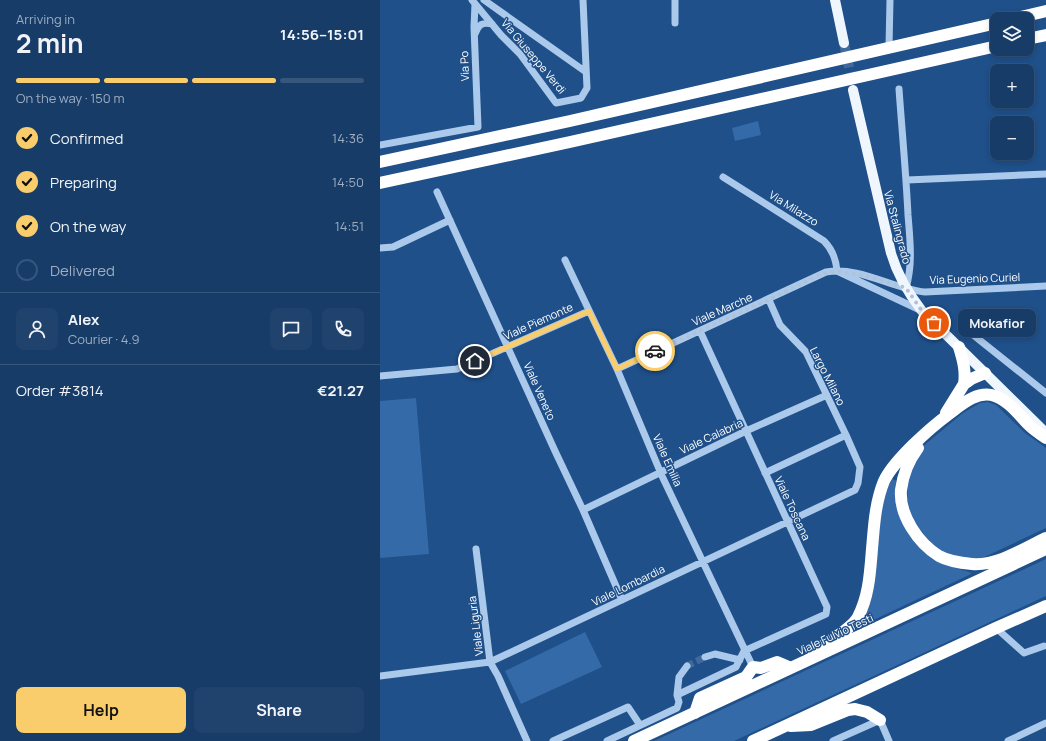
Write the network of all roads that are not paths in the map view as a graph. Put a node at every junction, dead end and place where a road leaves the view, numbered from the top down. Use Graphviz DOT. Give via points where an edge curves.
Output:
graph roads {
  1 [pos="484,0"];
  2 [pos="583,0"];
  3 [pos="675,0"];
  4 [pos="835,0"];
  5 [pos="890,0"];
  6 [pos="474,2"];
  7 [pos="1046,11"];
  8 [pos="1034,14"];
  9 [pos="675,23"];
  10 [pos="492,24"];
  11 [pos="990,24"];
  12 [pos="1046,35"];
  13 [pos="474,36"];
  14 [pos="1034,38"];
  15 [pos="844,43"];
  16 [pos="890,47"];
  17 [pos="990,48"];
  18 [pos="586,72"];
  19 [pos="899,89"];
  20 [pos="854,90"];
  21 [pos="380,145"];
  22 [pos="380,162"];
  23 [pos="1046,174"];
  24 [pos="723,176"];
  25 [pos="907,180"];
  26 [pos="380,183"];
  27 [pos="437,192"];
  28 [pos="450,220"];
  29 [pos="380,248"];
  30 [pos="565,260"];
  31 [pos="837,271"];
  32 [pos="1046,286"];
  33 [pos="906,288"];
  34 [pos="768,300"];
  35 [pos="589,311"];
  36 [pos="922,311"];
  37 [pos="700,330"];
  38 [pos="967,330"];
  39 [pos="508,347"];
  40 [pos="959,347"];
  41 [pos="617,369"];
  42 [pos="985,373"];
  43 [pos="380,376"];
  44 [pos="964,384"];
  45 [pos="1046,393"];
  46 [pos="827,395"];
  47 [pos="972,398"];
  48 [pos="939,421"];
  49 [pos="746,431"];
  50 [pos="1046,432"];
  51 [pos="846,435"];
  52 [pos="1046,438"];
  53 [pos="860,467"];
  54 [pos="660,472"];
  55 [pos="765,473"];
  56 [pos="583,510"];
  57 [pos="787,521"];
  58 [pos="1046,538"];
  59 [pos="1046,549"];
  60 [pos="476,550"];
  61 [pos="703,561"];
  62 [pos="622,600"];
  63 [pos="1046,606"];
  64 [pos="996,628"];
  65 [pos="1044,646"];
  66 [pos="744,650"];
  67 [pos="705,657"];
  68 [pos="740,660"];
  69 [pos="490,662"];
  70 [pos="687,666"];
  71 [pos="753,667"];
  72 [pos="791,668"];
  73 [pos="380,676"];
  74 [pos="677,695"];
  75 [pos="695,713"];
  76 [pos="880,720"];
  77 [pos="1046,723"];
  78 [pos="640,725"];
  79 [pos="784,726"];
  80 [pos="527,741"];
  81 [pos="553,741"];
  82 [pos="607,741"];
  83 [pos="634,741"];
  84 [pos="753,741"];
  85 [pos="833,741"];
  86 [pos="889,741"];
  87 [pos="1008,741"];
  1 -- 18 [label="street, Via Giuseppe Verdi"];
  2 -- 18 [label="street"];
  3 -- 9 [label="street"];
  4 -- 15 [label="main road"];
  5 -- 16 [label="street"];
  6 -- 10 [label="street, Via Giuseppe Verdi"];
  6 -- 13 [label="street, Via Po"];
  7 -- 8 [label="highway"];
  10 -- 13 [label="street" via="480,25"];
  10 -- 18 [label="street, Via Giuseppe Verdi" via="520,54 556,103 581,98 587,88"];
  11 -- 16 [label="highway"];
  12 -- 14 [label="highway"];
  13 -- 21 [label="street, Via Po" via="478,127"];
  16 -- 22 [label="highway"];
  17 -- 26 [label="highway"];
  19 -- 25 [label="street"];
  20 -- 33 [label="main road, Via Stalingrado" via="891,253"];
  23 -- 25 [label="street"];
  24 -- 31 [label="street, Via Milazzo" via="824,241 834,254"];
  25 -- 33 [label="street" via="910,264"];
  27 -- 28 [label="street, Viale Veneto"];
  28 -- 29 [label="street" via="393,247"];
  28 -- 39 [label="street, Viale Veneto"];
  30 -- 35 [label="street, Viale Emilia"];
  31 -- 33 [label="street, Viale Marche" via="863,275"];
  31 -- 34 [label="street, Viale Marche" via="819,275"];
  31 -- 36 [label="street"];
  32 -- 33 [label="street, Via Eugenio Curiel" via="928,292"];
  33 -- 36 [label="main road, Via Stalingrado"];
  34 -- 37 [label="street, Viale Marche"];
  34 -- 46 [label="street, Largo Milano" via="780,325 806,352"];
  35 -- 39 [label="street, Viale Piemonte"];
  35 -- 41 [label="street, Viale Emilia"];
  36 -- 40 [label="main road, Via Stalingrado"];
  37 -- 41 [label="street, Viale Marche"];
  37 -- 49 [label="street, Viale Toscana"];
  38 -- 45 [label="street"];
  39 -- 43 [label="street, Viale Piemonte" via="457,369"];
  39 -- 56 [label="street, Viale Veneto"];
  40 -- 42 [label="main road, Via Stalingrado"];
  40 -- 44 [label="highway" via="964,368"];
  41 -- 54 [label="street, Viale Emilia"];
  42 -- 44 [label="highway"];
  42 -- 47 [label="highway" via="980,390"];
  42 -- 50 [label="main road, Via Stalingrado"];
  44 -- 48 [label="highway"];
  46 -- 49 [label="street, Viale Calabria"];
  46 -- 51 [label="street, Largo Milano"];
  47 -- 48 [label="highway"];
  47 -- 52 [label="highway" via="989,395 1001,398"];
  48 -- 58 [label="highway" via="911,458 901,490 903,508 912,529 925,545 940,556 956,562 973,564 991,562 1008,556"];
  48 -- 72 [label="highway" via="893,466 885,481 878,499 875,518 869,584 858,619"];
  49 -- 54 [label="street, Viale Calabria"];
  49 -- 55 [label="street, Viale Toscana"];
  51 -- 53 [label="street, Largo Milano"];
  51 -- 55 [label="street"];
  53 -- 57 [label="street, Viale Lombardia" via="858,483 854,490"];
  54 -- 56 [label="street, Viale Calabria"];
  54 -- 61 [label="street, Viale Emilia"];
  55 -- 57 [label="street, Viale Toscana"];
  56 -- 62 [label="street, Viale Veneto"];
  57 -- 61 [label="street, Viale Lombardia"];
  57 -- 66 [label="street, Viale Toscana" via="827,607 826,614"];
  59 -- 72 [label="highway, Viale Fulvio Testi"];
  60 -- 69 [label="street, Viale Liguria"];
  61 -- 62 [label="street, Viale Lombardia"];
  61 -- 66 [label="street, Viale Emilia"];
  62 -- 69 [label="street, Viale Lombardia"];
  63 -- 64 [label="highway"];
  64 -- 65 [label="street" via="1024,653"];
  64 -- 79 [label="highway"];
  66 -- 68 [label="street"];
  66 -- 71 [label="street, Viale Emilia"];
  67 -- 68 [label="street" via="715,654"];
  68 -- 74 [label="street" via="736,667"];
  69 -- 73 [label="street, Viale Lombardia"];
  69 -- 80 [label="street, Viale Liguria"];
  70 -- 74 [label="street" via="679,677"];
  71 -- 72 [label="highway" via="761,668 777,662"];
  71 -- 75 [label="highway" via="746,677 700,698"];
  72 -- 75 [label="highway, Viale Fulvio Testi"];
  74 -- 78 [label="street" via="678,708"];
  75 -- 83 [label="highway, Viale Fulvio Testi"];
  76 -- 79 [label="highway" via="867,712 855,709 811,725"];
  76 -- 85 [label="street"];
  76 -- 86 [label="street"];
  77 -- 87 [label="street"];
  78 -- 81 [label="street" via="628,707"];
  78 -- 82 [label="street"];
  79 -- 84 [label="highway"];
}
